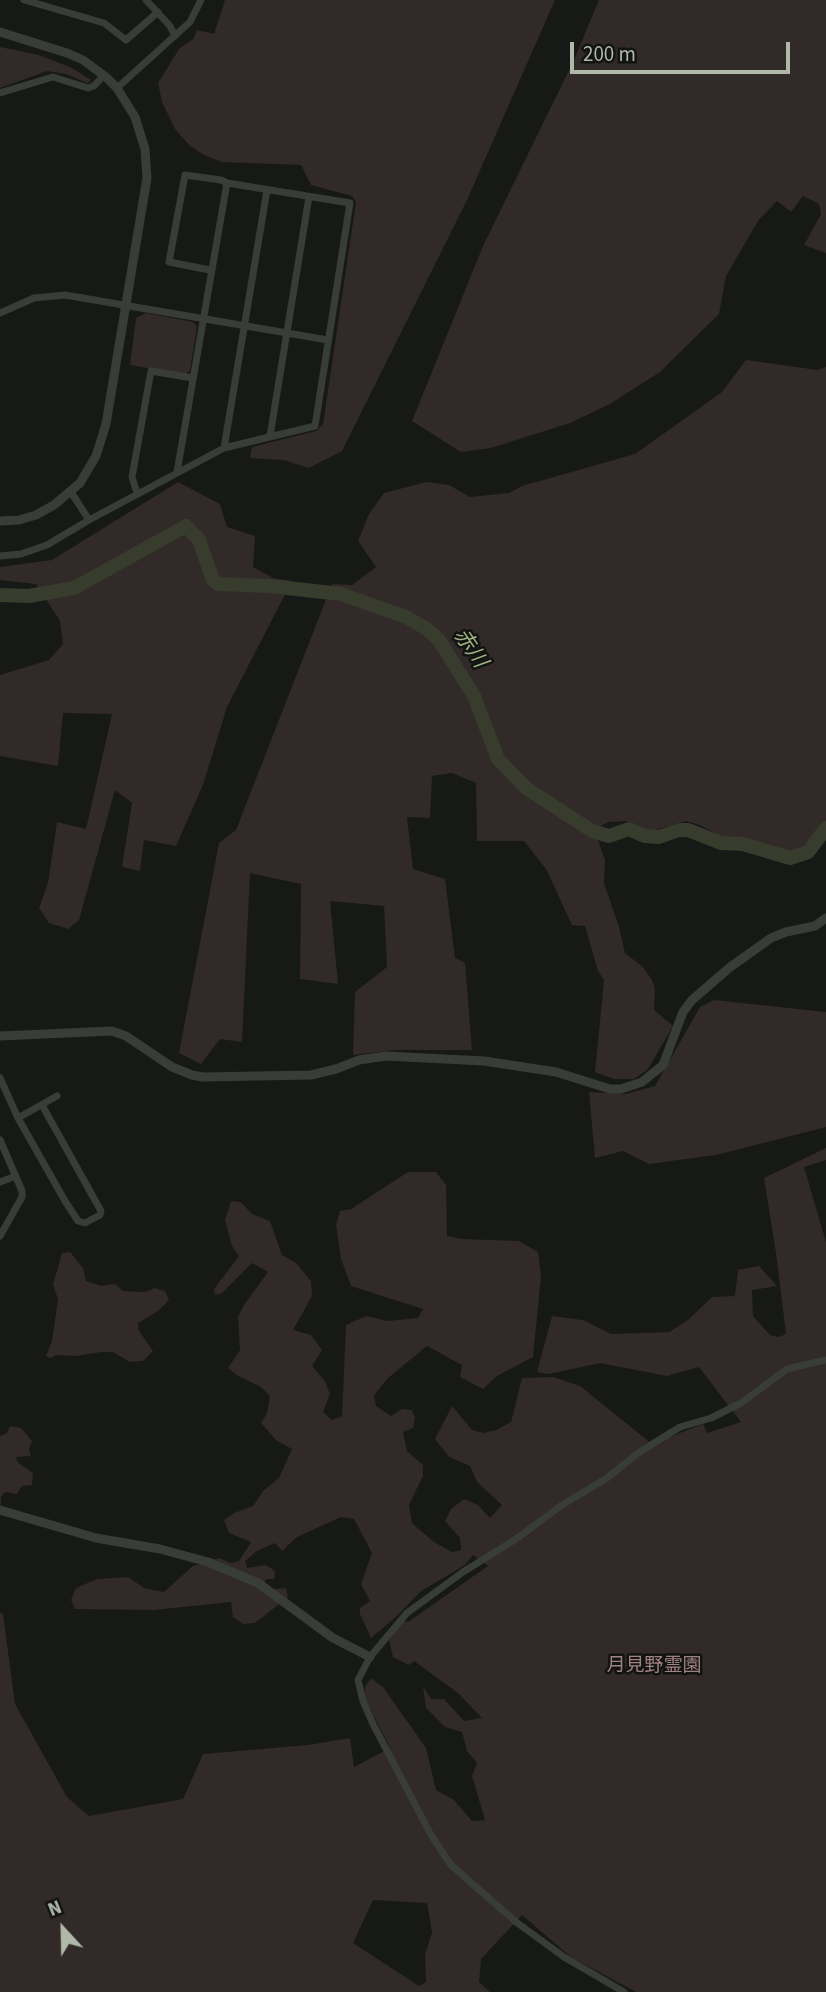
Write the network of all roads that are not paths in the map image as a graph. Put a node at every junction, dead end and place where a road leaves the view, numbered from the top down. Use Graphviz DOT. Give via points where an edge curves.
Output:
graph roads {
  1 [pos="24,0"];
  2 [pos="146,0"];
  3 [pos="201,0"];
  4 [pos="158,12"];
  5 [pos="0,32"];
  6 [pos="175,36"];
  7 [pos="104,75"];
  8 [pos="117,88"];
  9 [pos="0,93"];
  10 [pos="226,183"];
  11 [pos="267,190"];
  12 [pos="309,197"];
  13 [pos="211,270"];
  14 [pos="127,304"];
  15 [pos="0,313"];
  16 [pos="203,318"];
  17 [pos="245,325"];
  18 [pos="286,332"];
  19 [pos="328,340"];
  20 [pos="192,378"];
  21 [pos="270,436"];
  22 [pos="224,448"];
  23 [pos="177,472"];
  24 [pos="71,492"];
  25 [pos="137,493"];
  26 [pos="89,520"];
  27 [pos="0,521"];
  28 [pos="0,556"];
  29 [pos="826,918"];
  30 [pos="0,1036"];
  31 [pos="0,1078"];
  32 [pos="57,1096"];
  33 [pos="42,1105"];
  34 [pos="18,1118"];
  35 [pos="0,1140"];
  36 [pos="16,1176"];
  37 [pos="0,1182"];
  38 [pos="1,1232"];
  39 [pos="826,1360"];
  40 [pos="0,1510"];
  41 [pos="370,1657"];
  42 [pos="624,1992"];
  1 -- 4 [label="street" via="104,23 126,40"];
  2 -- 4 [label="street"];
  3 -- 6 [label="street" via="190,22"];
  4 -- 6 [label="street"];
  5 -- 7 [label="street" via="67,52"];
  6 -- 8 [label="street"];
  7 -- 8 [label="street"];
  7 -- 9 [label="street" via="88,88 53,77"];
  8 -- 14 [label="street" via="141,133 147,178"];
  10 -- 11 [label="street"];
  10 -- 13 [label="street"];
  10 -- 13 [label="street" via="185,175 169,262"];
  11 -- 12 [label="street"];
  11 -- 17 [label="street"];
  12 -- 18 [label="street"];
  12 -- 19 [label="street" via="350,204"];
  13 -- 16 [label="street"];
  14 -- 15 [label="street" via="51,295"];
  14 -- 16 [label="street"];
  14 -- 24 [label="street" via="102,442 89,471"];
  16 -- 17 [label="street"];
  16 -- 20 [label="street"];
  17 -- 18 [label="street"];
  17 -- 22 [label="street"];
  18 -- 19 [label="street"];
  18 -- 21 [label="street"];
  19 -- 21 [label="street" via="315,426"];
  20 -- 23 [label="street"];
  20 -- 25 [label="street" via="151,371 132,477"];
  21 -- 22 [label="street"];
  22 -- 23 [label="street"];
  23 -- 25 [label="street"];
  24 -- 26 [label="street"];
  24 -- 27 [label="street" via="36,514"];
  25 -- 26 [label="street"];
  26 -- 28 [label="street" via="47,545"];
  29 -- 30 [label="street" via="815,926 771,938 729,968 683,1012 663,1065 642,1082 621,1089 556,1072 484,1061 405,1057 372,1057 311,1075 202,1077 172,1067 112,1031"];
  31 -- 34 [label="street"];
  32 -- 33 [label="street"];
  33 -- 34 [label="street"];
  33 -- 34 [label="street" via="100,1215 85,1223 78,1220"];
  35 -- 36 [label="street"];
  36 -- 37 [label="street"];
  36 -- 38 [label="street" via="22,1197"];
  39 -- 41 [label="street" via="787,1369 741,1404 680,1427 638,1453 429,1595 407,1613"];
  40 -- 41 [label="street" via="96,1538 208,1562 258,1583 332,1638"];
  41 -- 42 [label="street" via="358,1680 363,1701 451,1865 564,1957"];
}
